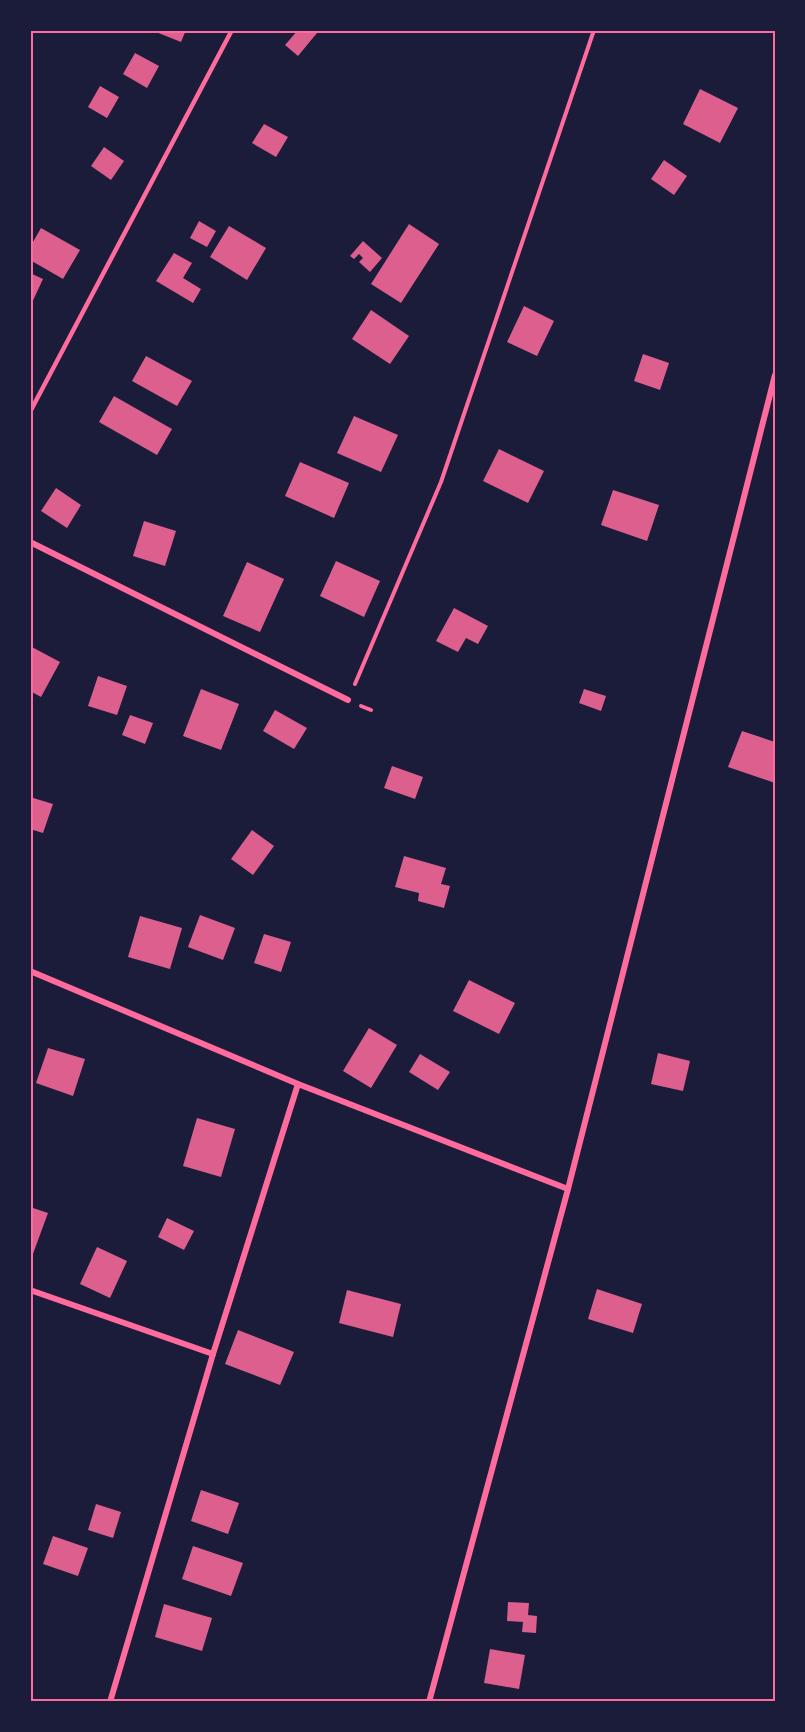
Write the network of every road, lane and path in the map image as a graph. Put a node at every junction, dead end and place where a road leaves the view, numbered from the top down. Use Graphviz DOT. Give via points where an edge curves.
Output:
graph roads {
  1 [pos="232,30"];
  2 [pos="594,30"];
  3 [pos="775,375"];
  4 [pos="30,412"];
  5 [pos="30,542"];
  6 [pos="348,700"];
  7 [pos="371,710"];
  8 [pos="30,971"];
  9 [pos="298,1084"];
  10 [pos="568,1189"];
  11 [pos="30,1290"];
  12 [pos="213,1354"];
  13 [pos="110,1702"];
  14 [pos="429,1702"];
  1 -- 4 [label="lane"];
  2 -- 6 [label="path" via="441,482"];
  3 -- 10 [label="street"];
  5 -- 6 [label="street"];
  6 -- 7 [label="path"];
  8 -- 9 [label="street"];
  9 -- 10 [label="street"];
  9 -- 12 [label="street"];
  10 -- 14 [label="street"];
  11 -- 12 [label="street"];
  12 -- 13 [label="street"];
}
